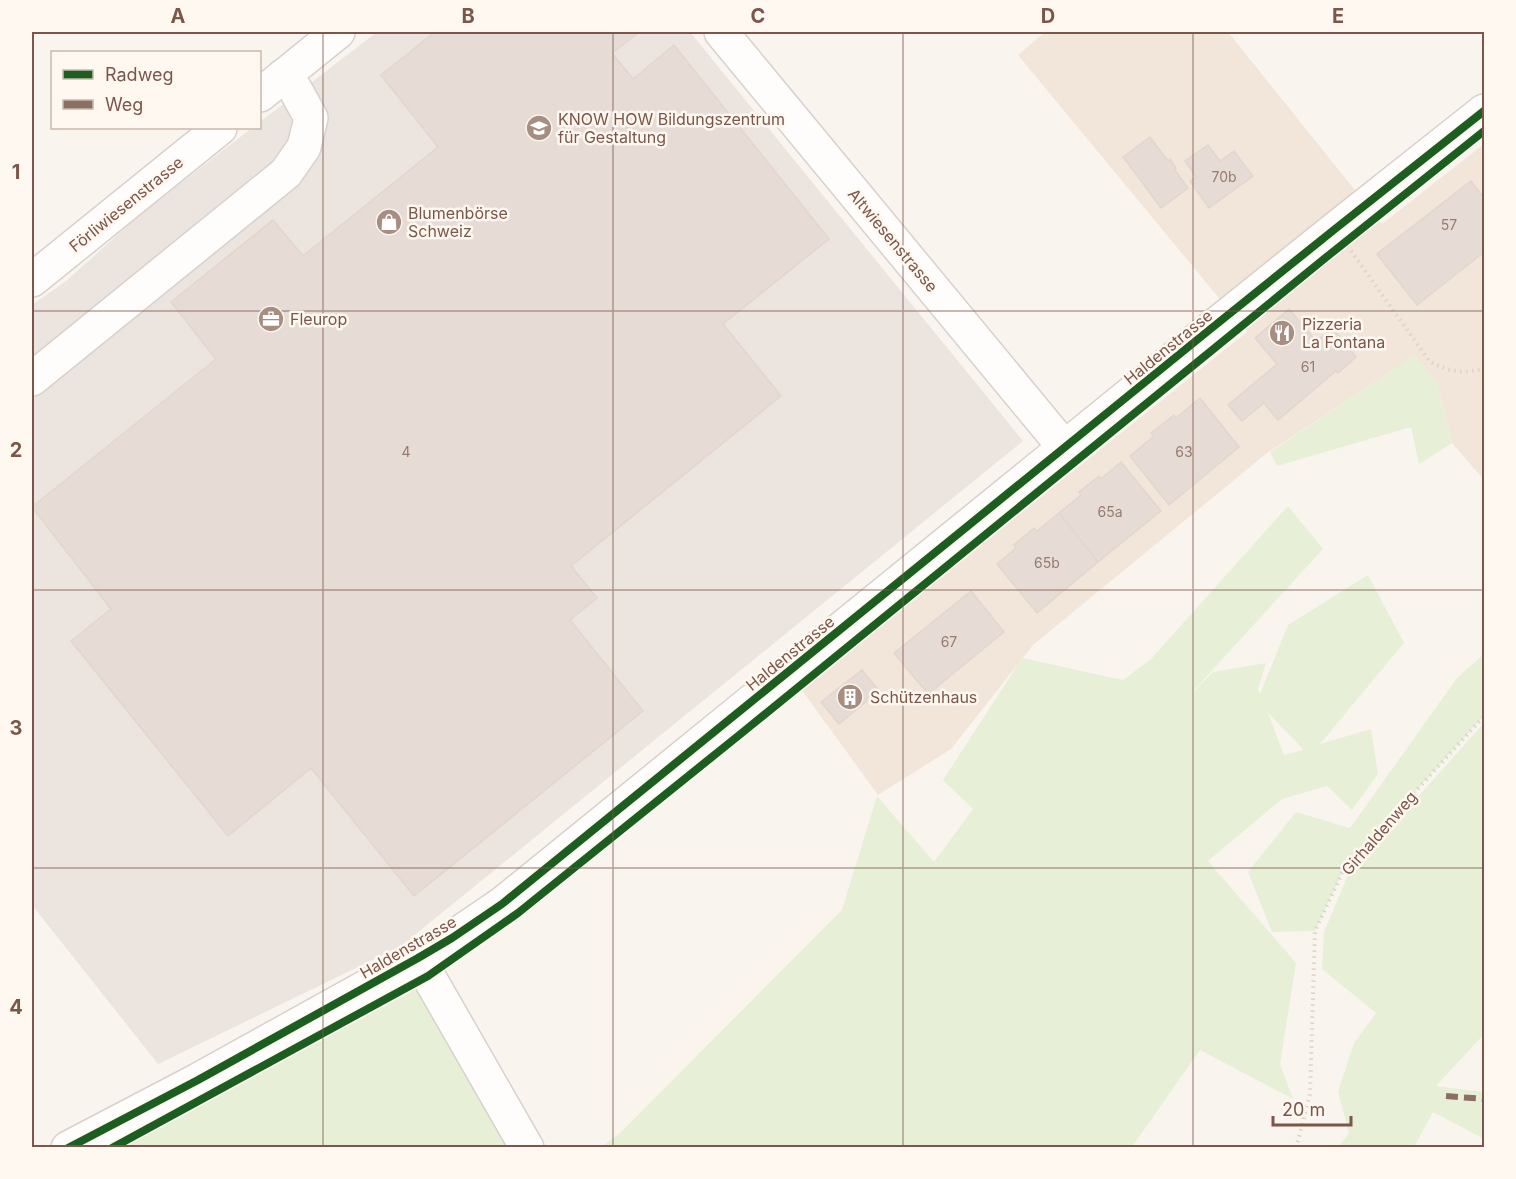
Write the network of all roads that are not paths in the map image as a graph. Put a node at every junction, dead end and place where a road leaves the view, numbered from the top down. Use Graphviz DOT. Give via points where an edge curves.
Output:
graph roads {
  1 [pos="338,32"];
  2 [pos="722,32"];
  3 [pos="271,86"];
  4 [pos="1485,111"];
  5 [pos="219,129"];
  6 [pos="32,280"];
  7 [pos="32,379"];
  8 [pos="1063,449"];
  9 [pos="418,958"];
  10 [pos="68,1148"];
  11 [pos="527,1148"];
  1 -- 3 [label="street"];
  2 -- 8 [label="street, Altwiesenstrasse"];
  3 -- 7 [label="street" via="295,89 311,118 304,147 286,173"];
  4 -- 8 [label="street, Haldenstrasse"];
  5 -- 6 [label="street, Förliwiesenstrasse"];
  8 -- 9 [label="street, Haldenstrasse" via="502,904"];
  9 -- 10 [label="street, Haldenstrasse"];
  9 -- 11 [label="street"];
}
